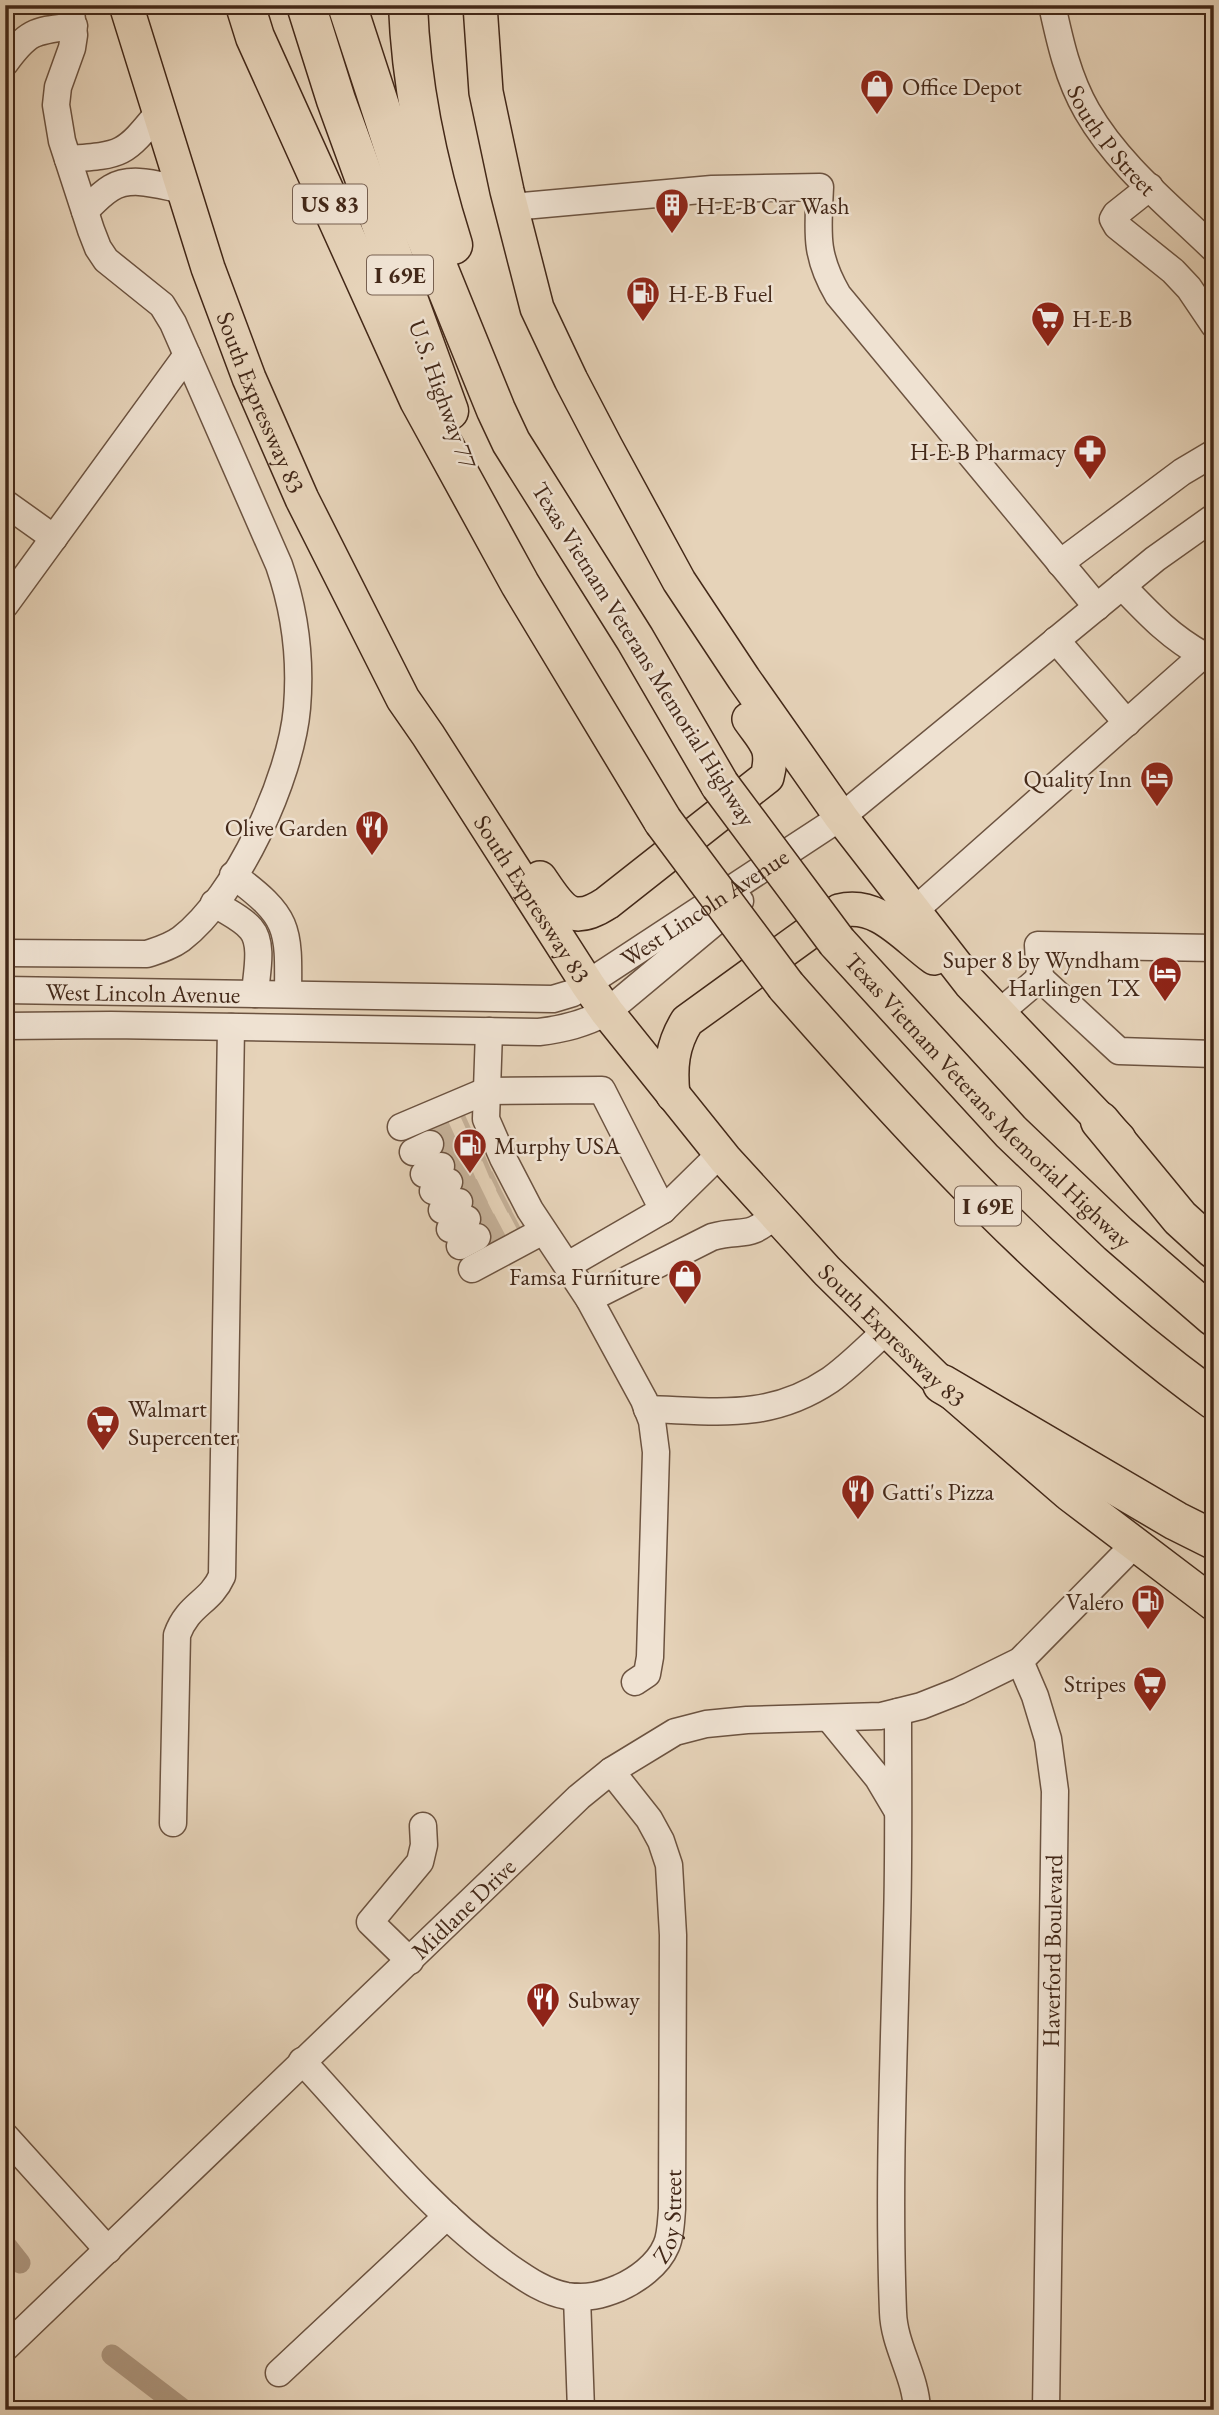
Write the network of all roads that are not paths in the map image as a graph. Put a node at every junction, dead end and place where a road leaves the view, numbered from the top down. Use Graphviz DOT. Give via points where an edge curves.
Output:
graph roads {
  1 [pos="126,5"];
  2 [pos="245,5"];
  3 [pos="306,5"];
  4 [pos="347,5"];
  5 [pos="408,5"];
  6 [pos="480,5"];
  7 [pos="1052,5"];
  8 [pos="72,16"];
  9 [pos="5,62"];
  10 [pos="159,112"];
  11 [pos="68,159"];
  12 [pos="1150,187"];
  13 [pos="184,190"];
  14 [pos="512,207"];
  15 [pos="85,211"];
  16 [pos="1210,245"];
  17 [pos="1172,271"];
  18 [pos="1214,324"];
  19 [pos="187,355"];
  20 [pos="511,442"];
  21 [pos="1214,453"];
  22 [pos="5,503"];
  23 [pos="1214,517"];
  24 [pos="54,538"];
  25 [pos="498,544"];
  26 [pos="1060,563"];
  27 [pos="679,581"];
  28 [pos="1122,586"];
  29 [pos="5,605"];
  30 [pos="1097,607"];
  31 [pos="1056,640"];
  32 [pos="1208,655"];
  33 [pos="1127,723"];
  34 [pos="428,735"];
  35 [pos="841,817"];
  36 [pos="233,876"];
  37 [pos="214,904"];
  38 [pos="914,911"];
  39 [pos="1214,948"];
  40 [pos="5,953"];
  41 [pos="1040,978"];
  42 [pos="970,983"];
  43 [pos="588,985"];
  44 [pos="5,990"];
  45 [pos="255,994"];
  46 [pos="288,994"];
  47 [pos="607,1012"];
  48 [pos="999,1013"];
  49 [pos="5,1026"];
  50 [pos="231,1027"];
  51 [pos="489,1031"];
  52 [pos="1214,1054"];
  53 [pos="486,1091"];
  54 [pos="673,1095"];
  55 [pos="1100,1121"];
  56 [pos="401,1127"];
  57 [pos="721,1153"];
  58 [pos="504,1174"];
  59 [pos="663,1210"];
  60 [pos="775,1214"];
  61 [pos="1214,1231"];
  62 [pos="1214,1249"];
  63 [pos="568,1265"];
  64 [pos="472,1269"];
  65 [pos="589,1299"];
  66 [pos="1214,1317"];
  67 [pos="887,1330"];
  68 [pos="942,1384"];
  69 [pos="1214,1400"];
  70 [pos="647,1409"];
  71 [pos="1214,1540"];
  72 [pos="1135,1545"];
  73 [pos="1214,1604"];
  74 [pos="1020,1661"];
  75 [pos="635,1682"];
  76 [pos="898,1712"];
  77 [pos="829,1718"];
  78 [pos="611,1771"];
  79 [pos="898,1811"];
  80 [pos="173,1823"];
  81 [pos="423,1826"];
  82 [pos="410,1961"];
  83 [pos="302,2061"];
  84 [pos="5,2136"];
  85 [pos="447,2216"];
  86 [pos="108,2250"];
  87 [pos="577,2297"];
  88 [pos="5,2348"];
  89 [pos="279,2373"];
  90 [pos="581,2410"];
  91 [pos="917,2410"];
  92 [pos="1046,2410"];
  1 -- 10 [label="main road, South Expressway 83"];
  2 -- 25 [label="highway, US 83" via="255,37 419,400"];
  3 -- 25 [label="highway, U.S. Highway 77 / I 69E" via="336,100"];
  4 -- 20 [label="highway, U.S. Highway 77 / I 69E" via="411,201"];
  5 -- 20 [label="highway" via="416,100 433,181"];
  6 -- 14 [label="main road" via="486,92"];
  7 -- 12 [label="street, South P Street" via="1063,54 1088,113"];
  8 -- 9 [label="street" via="27,36"];
  8 -- 11 [label="street" via="72,48 56,105"];
  10 -- 11 [label="street" via="118,153"];
  10 -- 13 [label="main road, South Expressway 83"];
  11 -- 15 [label="street"];
  12 -- 16 [label="street, South P Street"];
  12 -- 17 [label="street" via="1113,219"];
  13 -- 15 [label="street" via="124,183 112,187"];
  13 -- 34 [label="main road, South Expressway 83" via="249,378 302,499 403,699"];
  14 -- 26 [label="street" via="712,189 820,187 820,256 838,295"];
  14 -- 27 [label="main road" via="537,308"];
  15 -- 19 [label="street" via="106,260 162,304"];
  16 -- 17 [label="street"];
  17 -- 18 [label="street"];
  19 -- 24 [label="street"];
  19 -- 36 [label="street" via="280,568 297,649 298,704 290,750 261,826"];
  20 -- 66 [label="highway, Texas Vietnam Veterans Memorial Highway / I 69E, bridge" via="720,785 837,942 1011,1132"];
  21 -- 26 [label="street"];
  22 -- 24 [label="street"];
  23 -- 28 [label="street, West Lincoln Avenue"];
  24 -- 29 [label="street"];
  25 -- 69 [label="highway, I 69E, bridge" via="663,821 786,986 906,1122 999,1217 1081,1293"];
  26 -- 30 [label="street"];
  27 -- 34 [label="main road" via="683,608 696,635 764,740 771,754 770,766 767,777 594,912 579,915 559,904 453,743 446,737"];
  27 -- 35 [label="main road"];
  28 -- 30 [label="street, West Lincoln Avenue"];
  28 -- 32 [label="street" via="1164,631"];
  30 -- 31 [label="street, West Lincoln Avenue"];
  31 -- 33 [label="street"];
  31 -- 35 [label="street, West Lincoln Avenue"];
  32 -- 33 [label="street"];
  33 -- 38 [label="street"];
  34 -- 43 [label="main road, South Expressway 83"];
  35 -- 38 [label="main road"];
  35 -- 43 [label="street, West Lincoln Avenue"];
  35 -- 47 [label="street, West Lincoln Avenue"];
  36 -- 37 [label="street"];
  36 -- 46 [label="street" via="269,903 281,922 288,947"];
  37 -- 40 [label="street" via="179,940 147,954"];
  37 -- 45 [label="street" via="245,923 255,936"];
  38 -- 42 [label="main road"];
  39 -- 41 [label="street" via="1038,945"];
  41 -- 48 [label="street"];
  41 -- 52 [label="street" via="1119,1051"];
  42 -- 48 [label="main road"];
  42 -- 54 [label="main road" via="889,922 864,909 839,911 687,1021 673,1053"];
  43 -- 46 [label="street, West Lincoln Avenue" via="553,999"];
  43 -- 47 [label="main road, South Expressway 83"];
  44 -- 45 [label="street, West Lincoln Avenue"];
  45 -- 46 [label="street, West Lincoln Avenue"];
  47 -- 51 [label="street, West Lincoln Avenue" via="568,1029"];
  47 -- 54 [label="main road, South Expressway 83"];
  48 -- 55 [label="main road"];
  49 -- 50 [label="street, West Lincoln Avenue"];
  50 -- 51 [label="street, West Lincoln Avenue"];
  50 -- 80 [label="street" via="222,1576 216,1589 188,1612 177,1635"];
  51 -- 53 [label="street"];
  53 -- 56 [label="street"];
  53 -- 58 [label="street"];
  53 -- 59 [label="street" via="602,1090"];
  54 -- 57 [label="main road, South Expressway 83"];
  55 -- 61 [label="main road"];
  55 -- 62 [label="highway" via="1180,1218"];
  57 -- 59 [label="street"];
  57 -- 60 [label="main road, South Expressway 83"];
  58 -- 63 [label="street"];
  58 -- 64 [label="street"];
  59 -- 63 [label="street"];
  60 -- 65 [label="street" via="762,1227 744,1235 712,1237"];
  60 -- 67 [label="main road, South Expressway 83"];
  63 -- 65 [label="street"];
  65 -- 70 [label="street"];
  67 -- 68 [label="main road, South Expressway 83"];
  67 -- 70 [label="street" via="832,1379 768,1409"];
  68 -- 71 [label="highway"];
  68 -- 72 [label="main road, South Expressway 83"];
  70 -- 75 [label="street" via="656,1452 650,1657 647,1674"];
  72 -- 73 [label="main road, South Expressway 83"];
  72 -- 74 [label="street"];
  74 -- 76 [label="street, Midlane Drive" via="959,1691"];
  74 -- 92 [label="street, Haverford Boulevard" via="1048,1739 1055,1791"];
  76 -- 77 [label="street, Midlane Drive"];
  76 -- 79 [label="street"];
  77 -- 78 [label="street, Midlane Drive" via="706,1724 675,1732"];
  77 -- 79 [label="street" via="878,1778"];
  78 -- 82 [label="street, Midlane Drive"];
  78 -- 87 [label="street, Zoy Street" via="649,1819 669,1866 672,2209 666,2246 643,2274 601,2296"];
  79 -- 91 [label="street" via="890,2184 893,2317"];
  81 -- 82 [label="street" via="420,1862 370,1922"];
  82 -- 83 [label="street, Midlane Drive"];
  83 -- 85 [label="street, Zoy Street"];
  83 -- 86 [label="street, Midlane Drive"];
  84 -- 86 [label="street"];
  85 -- 87 [label="street, Zoy Street" via="526,2279 548,2291"];
  85 -- 89 [label="street"];
  86 -- 88 [label="street, Midlane Drive"];
  87 -- 90 [label="street"];
}
